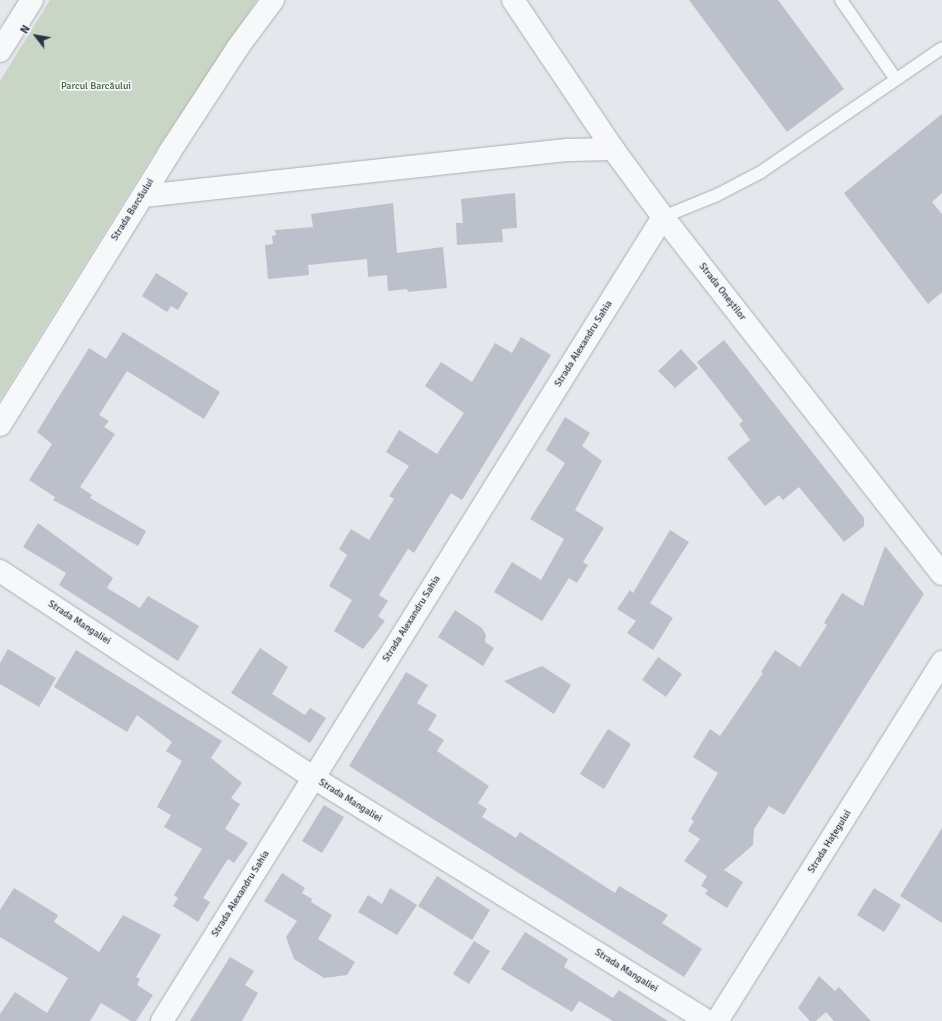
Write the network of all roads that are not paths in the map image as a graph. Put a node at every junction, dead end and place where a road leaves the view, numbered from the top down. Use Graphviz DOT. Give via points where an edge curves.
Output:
graph roads {
  1 [pos="32,0"];
  2 [pos="273,0"];
  3 [pos="513,0"];
  4 [pos="841,0"];
  5 [pos="942,48"];
  6 [pos="0,51"];
  7 [pos="895,78"];
  8 [pos="613,149"];
  9 [pos="143,196"];
  10 [pos="663,217"];
  11 [pos="0,425"];
  12 [pos="0,571"];
  13 [pos="942,574"];
  14 [pos="942,662"];
  15 [pos="314,778"];
  16 [pos="162,1021"];
  17 [pos="707,1021"];
  18 [pos="717,1021"];
  1 -- 6 [label="street"];
  2 -- 9 [label="street, Strada Barcăului" via="238,46"];
  3 -- 8 [label="street, Strada Oneștilor"];
  4 -- 7 [label="lane"];
  5 -- 7 [label="lane"];
  7 -- 10 [label="lane" via="761,172 716,195"];
  8 -- 9 [label="street" via="569,150"];
  8 -- 10 [label="street, Strada Oneștilor"];
  9 -- 11 [label="street, Strada Barcăului"];
  10 -- 13 [label="street, Strada Oneștilor"];
  10 -- 15 [label="street, Strada Alexandru Sahia"];
  12 -- 15 [label="street, Strada Mangaliei"];
  14 -- 18 [label="street, Strada Hațegului"];
  15 -- 16 [label="street, Strada Alexandru Sahia"];
  15 -- 17 [label="street, Strada Mangaliei"];
}
